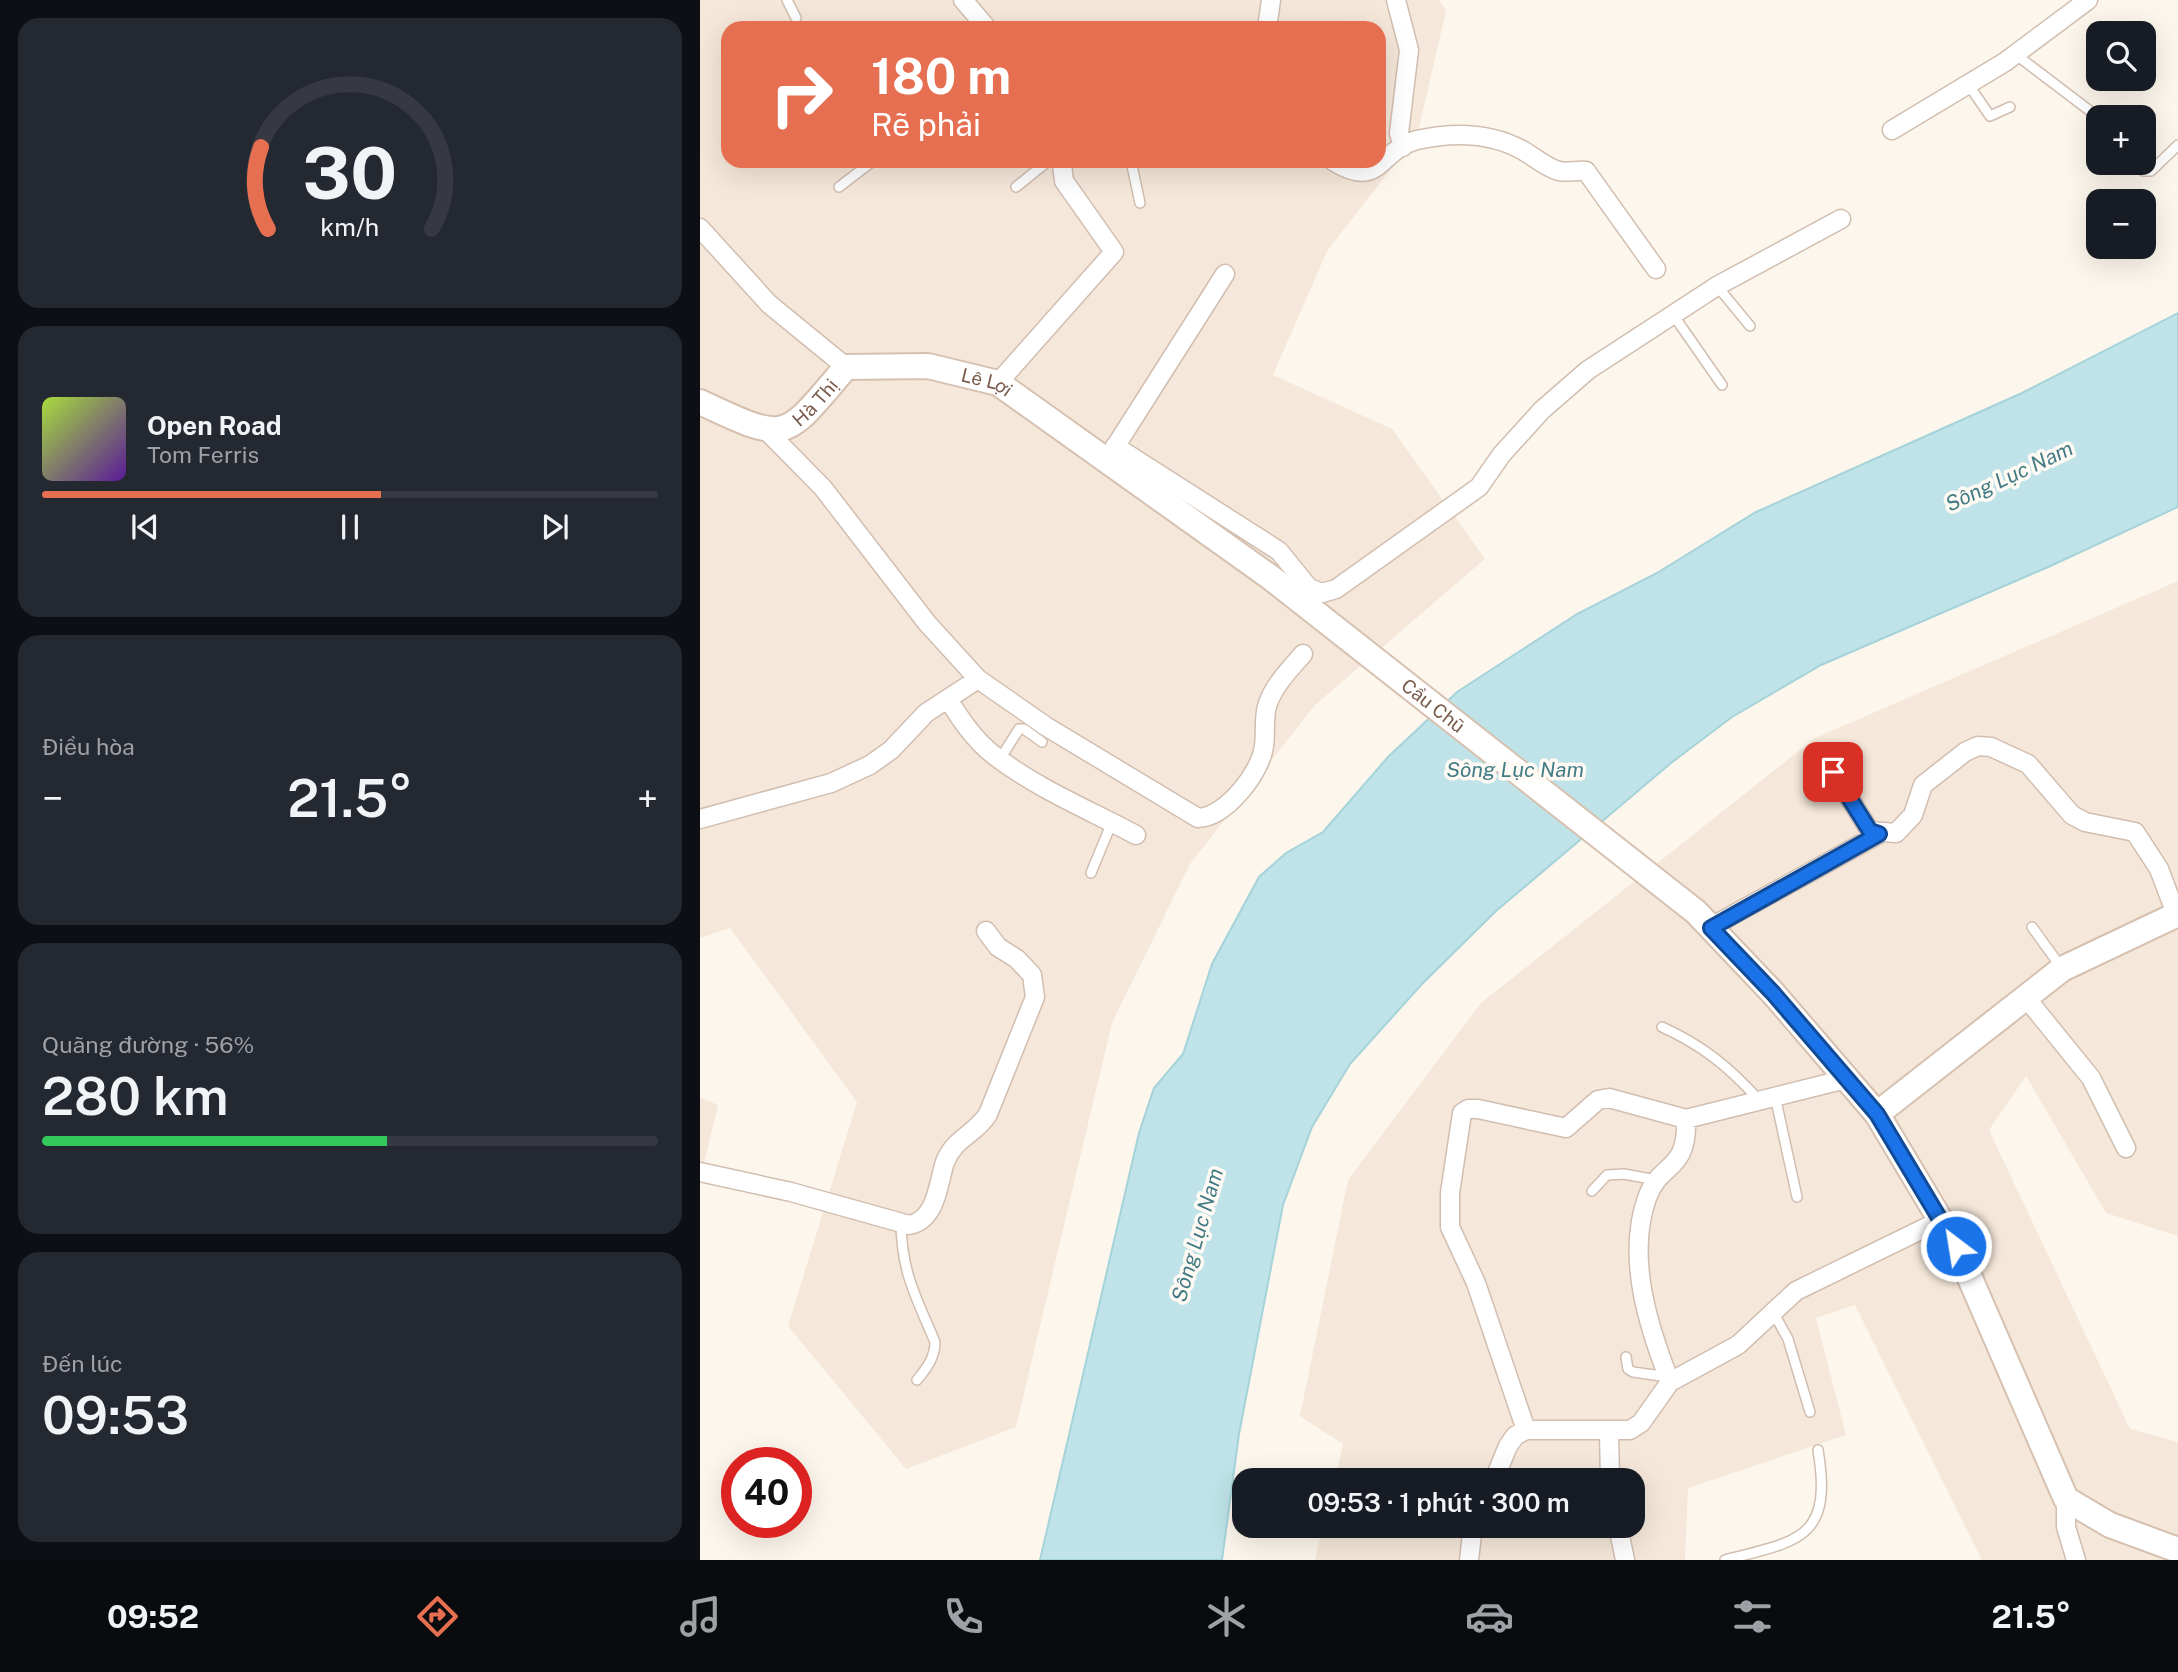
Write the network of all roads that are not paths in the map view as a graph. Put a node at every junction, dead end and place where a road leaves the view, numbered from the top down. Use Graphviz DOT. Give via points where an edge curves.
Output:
graph roads {
  1 [pos="788,0"];
  2 [pos="963,0"];
  3 [pos="1271,0"];
  4 [pos="1396,0"];
  5 [pos="2088,0"];
  6 [pos="796,18"];
  7 [pos="981,21"];
  8 [pos="1268,21"];
  9 [pos="2015,54"];
  10 [pos="1968,85"];
  11 [pos="2010,107"];
  12 [pos="2086,108"];
  13 [pos="1892,130"];
  14 [pos="2178,145"];
  15 [pos="1403,147"];
  16 [pos="1386,161"];
  17 [pos="2156,166"];
  18 [pos="864,168"];
  19 [pos="1045,168"];
  20 [pos="1057,168"];
  21 [pos="1132,168"];
  22 [pos="1346,168"];
  23 [pos="1377,168"];
  24 [pos="839,187"];
  25 [pos="1016,187"];
  26 [pos="1140,203"];
  27 [pos="1841,219"];
  28 [pos="700,228"];
  29 [pos="1656,269"];
  30 [pos="1225,274"];
  31 [pos="1717,286"];
  32 [pos="1674,316"];
  33 [pos="1750,326"];
  34 [pos="846,367"];
  35 [pos="998,383"];
  36 [pos="1722,385"];
  37 [pos="700,401"];
  38 [pos="766,430"];
  39 [pos="1111,454"];
  40 [pos="1270,577"];
  41 [pos="1303,654"];
  42 [pos="978,680"];
  43 [pos="948,699"];
  44 [pos="1042,742"];
  45 [pos="1000,759"];
  46 [pos="1833,772"];
  47 [pos="700,819"];
  48 [pos="1112,822"];
  49 [pos="1879,834"];
  50 [pos="1136,835"];
  51 [pos="1091,873"];
  52 [pos="2177,914"];
  53 [pos="1703,920"];
  54 [pos="2032,926"];
  55 [pos="986,932"];
  56 [pos="2062,969"];
  57 [pos="2027,999"];
  58 [pos="1662,1027"];
  59 [pos="1846,1079"];
  60 [pos="1766,1097"];
  61 [pos="1877,1114"];
  62 [pos="1686,1119"];
  63 [pos="2126,1148"];
  64 [pos="700,1172"];
  65 [pos="1658,1181"];
  66 [pos="1592,1191"];
  67 [pos="1797,1197"];
  68 [pos="1941,1220"];
  69 [pos="901,1221"];
  70 [pos="1773,1311"];
  71 [pos="1626,1357"];
  72 [pos="1669,1379"];
  73 [pos="917,1380"];
  74 [pos="1810,1412"];
  75 [pos="1526,1430"];
  76 [pos="1609,1431"];
  77 [pos="1818,1450"];
  78 [pos="1499,1468"];
  79 [pos="1610,1468"];
  80 [pos="2066,1499"];
  81 [pos="1472,1538"];
  82 [pos="1620,1538"];
  83 [pos="2178,1550"];
  84 [pos="1469,1560"];
  85 [pos="1625,1560"];
  86 [pos="1725,1560"];
  87 [pos="2076,1560"];
  1 -- 6 [label="lane"];
  2 -- 7 [label="street"];
  3 -- 8 [label="street"];
  4 -- 15 [label="street" via="1409,50 1399,133"];
  5 -- 9 [label="street"];
  9 -- 10 [label="street"];
  9 -- 12 [label="lane"];
  10 -- 11 [label="lane" via="1990,116"];
  10 -- 13 [label="street"];
  14 -- 17 [label="lane"];
  15 -- 16 [label="street"];
  15 -- 29 [label="street" via="1415,141 1484,135 1507,142 1560,171 1586,171"];
  18 -- 24 [label="lane"];
  19 -- 25 [label="lane"];
  20 -- 35 [label="street" via="1114,252"];
  21 -- 26 [label="lane"];
  22 -- 23 [label="street" via="1363,173"];
  27 -- 31 [label="street"];
  28 -- 34 [label="street" via="769,304"];
  30 -- 39 [label="street"];
  31 -- 32 [label="street"];
  31 -- 33 [label="lane"];
  32 -- 36 [label="lane"];
  32 -- 39 [label="street" via="1588,370 1542,410 1479,487 1393,551 1336,589 1322,593 1309,588 1279,551"];
  34 -- 35 [label="street, Lê Lợi" via="928,366"];
  34 -- 38 [label="street, Hà Thị" via="805,415 790,426"];
  35 -- 39 [label="street, Lê Lợi"];
  37 -- 38 [label="street, Hà Thị"];
  38 -- 42 [label="street" via="823,488 927,623"];
  39 -- 40 [label="street, Lê Lợi"];
  40 -- 53 [label="street, Cầu Chũ"];
  41 -- 42 [label="street" via="1268,702 1258,768 1226,805 1198,818"];
  42 -- 43 [label="street"];
  43 -- 45 [label="street" via="968,730"];
  43 -- 47 [label="street" via="926,713 870,765 831,783"];
  44 -- 45 [label="lane" via="1018,729"];
  45 -- 48 [label="street"];
  46 -- 49 [label="street" via="1870,831"];
  48 -- 50 [label="street"];
  48 -- 51 [label="lane"];
  49 -- 52 [label="street" via="1896,833 1904,827 1923,785 1934,776 1965,752 1991,747 2028,764 2072,815 2135,832 2158,869"];
  49 -- 53 [label="street"];
  52 -- 56 [label="street"];
  53 -- 59 [label="street, Cầu Chũ"];
  54 -- 56 [label="lane"];
  55 -- 69 [label="street" via="1031,975 1035,997 988,1114 953,1145 935,1201 923,1218 909,1225"];
  56 -- 57 [label="street"];
  57 -- 61 [label="street"];
  57 -- 63 [label="street" via="2091,1078"];
  58 -- 60 [label="lane" via="1695,1042"];
  59 -- 60 [label="street"];
  59 -- 61 [label="street, Cầu Chũ"];
  60 -- 62 [label="street"];
  60 -- 67 [label="lane"];
  61 -- 68 [label="street, Cầu Chũ"];
  62 -- 65 [label="street" via="1685,1146"];
  62 -- 75 [label="street" via="1609,1098 1598,1100 1566,1128 1478,1109 1462,1113 1450,1193 1450,1227 1476,1283"];
  64 -- 69 [label="street"];
  65 -- 66 [label="lane" via="1607,1175"];
  65 -- 72 [label="street" via="1647,1197 1639,1272"];
  68 -- 70 [label="street" via="1796,1292"];
  68 -- 80 [label="street, Cầu Chũ"];
  69 -- 73 [label="lane" via="906,1276 935,1342 928,1367"];
  70 -- 72 [label="street" via="1738,1345"];
  70 -- 74 [label="lane" via="1788,1339"];
  71 -- 72 [label="lane" via="1628,1370"];
  72 -- 76 [label="street" via="1641,1423 1630,1430"];
  75 -- 76 [label="street"];
  75 -- 78 [label="street" via="1515,1436"];
  76 -- 79 [label="street"];
  77 -- 86 [label="lane" via="1819,1506 1808,1531 1783,1545"];
  80 -- 83 [label="street" via="2110,1525"];
  80 -- 87 [label="street" via="2066,1527"];
  81 -- 84 [label="street"];
  82 -- 85 [label="street"];
}
